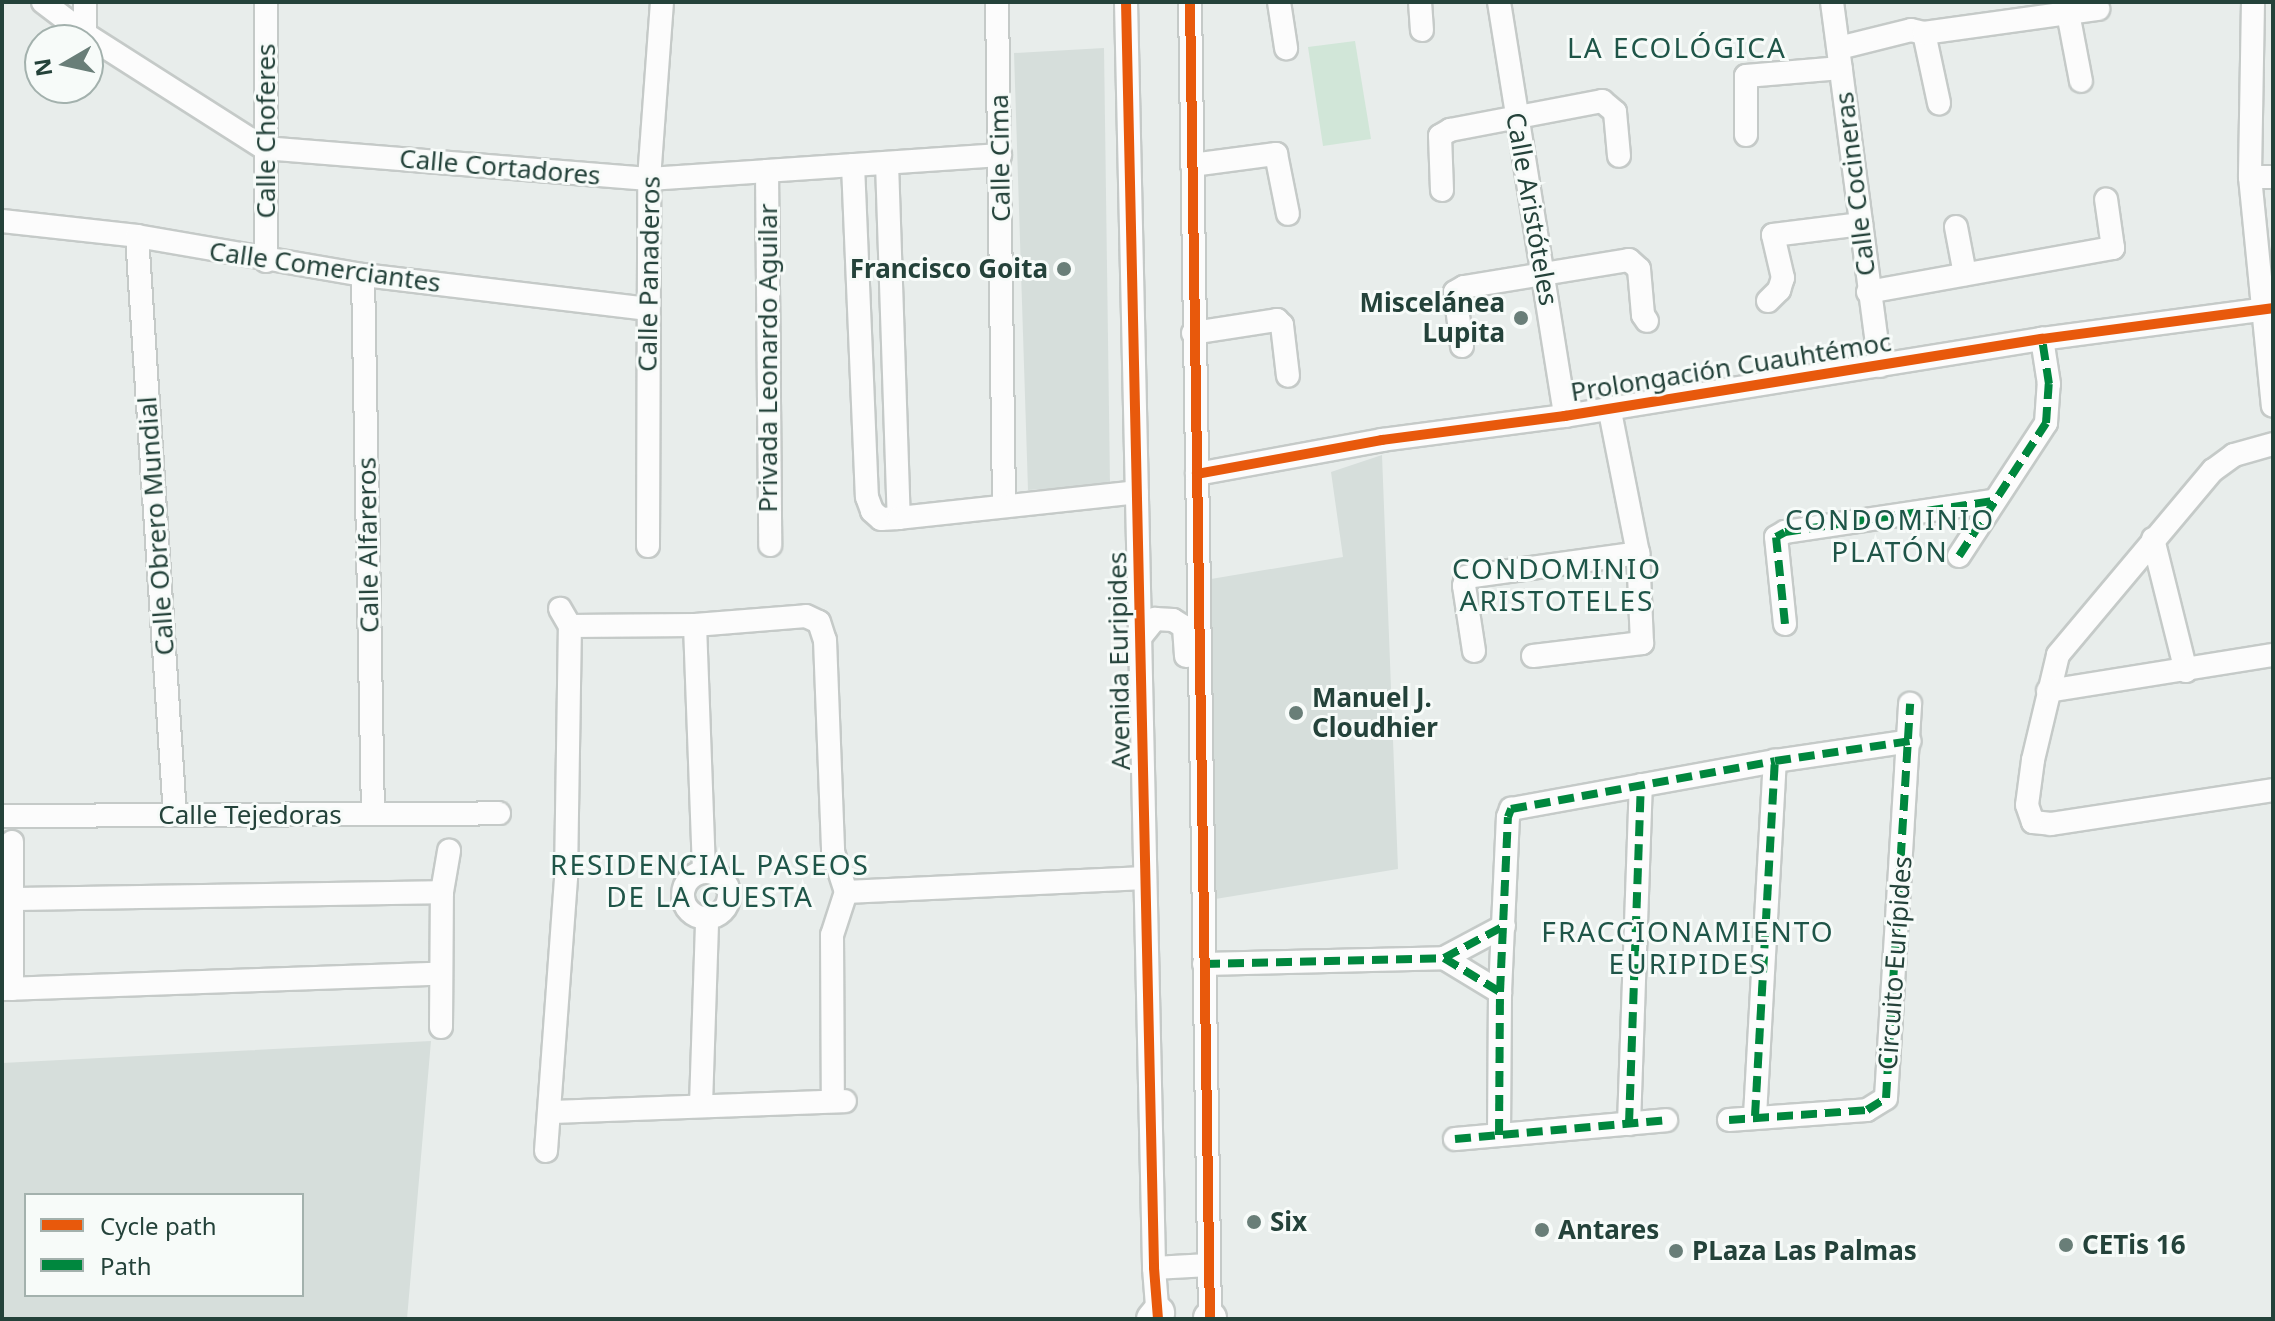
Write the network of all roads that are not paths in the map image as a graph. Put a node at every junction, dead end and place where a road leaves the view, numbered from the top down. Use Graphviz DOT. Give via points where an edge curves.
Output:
graph roads {
  1 [pos="43,2"];
  2 [pos="85,2"];
  3 [pos="266,2"];
  4 [pos="662,2"];
  5 [pos="997,2"];
  6 [pos="1126,2"];
  7 [pos="1190,2"];
  8 [pos="1279,2"];
  9 [pos="1420,2"];
  10 [pos="1499,2"];
  11 [pos="1832,2"];
  12 [pos="2260,5"];
  13 [pos="2098,9"];
  14 [pos="2068,13"];
  15 [pos="72,24"];
  16 [pos="85,24"];
  17 [pos="1422,30"];
  18 [pos="1924,33"];
  19 [pos="104,46"];
  20 [pos="1286,48"];
  21 [pos="1840,58"];
  22 [pos="2081,81"];
  23 [pos="1939,103"];
  24 [pos="1516,119"];
  25 [pos="1746,135"];
  26 [pos="264,148"];
  27 [pos="1000,155"];
  28 [pos="1619,156"];
  29 [pos="887,163"];
  30 [pos="853,165"];
  31 [pos="1192,165"];
  32 [pos="767,171"];
  33 [pos="2250,177"];
  34 [pos="2273,177"];
  35 [pos="649,179"];
  36 [pos="1442,190"];
  37 [pos="2106,199"];
  38 [pos="1288,214"];
  39 [pos="2,221"];
  40 [pos="1861,224"];
  41 [pos="1956,227"];
  42 [pos="137,236"];
  43 [pos="266,261"];
  44 [pos="1965,274"];
  45 [pos="363,275"];
  46 [pos="1545,275"];
  47 [pos="1868,292"];
  48 [pos="1768,301"];
  49 [pos="648,309"];
  50 [pos="2267,309"];
  51 [pos="1647,321"];
  52 [pos="1193,333"];
  53 [pos="2042,339"];
  54 [pos="1462,346"];
  55 [pos="1880,366"];
  56 [pos="1288,376"];
  57 [pos="2273,406"];
  58 [pos="1609,407"];
  59 [pos="1565,416"];
  60 [pos="2273,444"];
  61 [pos="1197,474"];
  62 [pos="1137,492"];
  63 [pos="1992,501"];
  64 [pos="1004,506"];
  65 [pos="899,518"];
  66 [pos="2153,539"];
  67 [pos="770,545"];
  68 [pos="648,546"];
  69 [pos="1638,553"];
  70 [pos="1959,556"];
  71 [pos="1785,624"];
  72 [pos="695,625"];
  73 [pos="1142,635"];
  74 [pos="1474,651"];
  75 [pos="2273,655"];
  76 [pos="1533,656"];
  77 [pos="2186,671"];
  78 [pos="2048,691"];
  79 [pos="1910,704"];
  80 [pos="1910,741"];
  81 [pos="1775,761"];
  82 [pos="1641,785"];
  83 [pos="2273,790"];
  84 [pos="499,813"];
  85 [pos="373,814"];
  86 [pos="175,815"];
  87 [pos="2,816"];
  88 [pos="12,842"];
  89 [pos="1203,844"];
  90 [pos="449,851"];
  91 [pos="704,871"];
  92 [pos="1145,878"];
  93 [pos="442,892"];
  94 [pos="846,892"];
  95 [pos="12,899"];
  96 [pos="707,920"];
  97 [pos="1504,926"];
  98 [pos="1444,958"];
  99 [pos="1204,964"];
  100 [pos="439,974"];
  101 [pos="7,989"];
  102 [pos="1500,992"];
  103 [pos="441,1027"];
  104 [pos="701,1105"];
  105 [pos="550,1112"];
  106 [pos="1755,1116"];
  107 [pos="1666,1120"];
  108 [pos="1729,1120"];
  109 [pos="1629,1124"];
  110 [pos="1499,1135"];
  111 [pos="1455,1139"];
  112 [pos="546,1151"];
  113 [pos="1209,1265"];
  114 [pos="1154,1268"];
  115 [pos="1156,1317"];
  116 [pos="1210,1319"];
  1 -- 15 [label="street, Calle Cortadores"];
  2 -- 16 [label="street"];
  3 -- 26 [label="street, Calle Choferes"];
  4 -- 35 [label="street, Calle Panaderos"];
  5 -- 27 [label="street, Calle Cima"];
  6 -- 62 [label="street, Avenida Euripides"];
  7 -- 31 [label="street, Avenida Euripides"];
  8 -- 20 [label="street"];
  9 -- 17 [label="street"];
  10 -- 24 [label="street, Calle Aristóteles"];
  11 -- 21 [label="street, Calle Cocineras"];
  12 -- 33 [label="street"];
  13 -- 14 [label="street"];
  14 -- 18 [label="street"];
  14 -- 22 [label="street"];
  18 -- 21 [label="street" via="1911,30"];
  18 -- 23 [label="street"];
  19 -- 26 [label="street, Calle Cortadores"];
  21 -- 25 [label="street" via="1746,76"];
  21 -- 40 [label="street, Calle Cocineras"];
  24 -- 28 [label="street" via="1602,101 1615,112"];
  24 -- 36 [label="street" via="1443,131"];
  24 -- 46 [label="street, Calle Aristóteles"];
  26 -- 35 [label="street, Calle Cortadores"];
  26 -- 43 [label="street, Calle Choferes"];
  27 -- 29 [label="street, Calle Cortadores"];
  27 -- 64 [label="street, Calle Cima"];
  29 -- 30 [label="street, Calle Cortadores"];
  29 -- 65 [label="street"];
  30 -- 32 [label="street, Calle Cortadores"];
  30 -- 65 [label="street" via="867,497 881,519"];
  31 -- 38 [label="street" via="1276,154"];
  31 -- 52 [label="street, Avenida Euripides"];
  32 -- 35 [label="street, Calle Cortadores"];
  32 -- 67 [label="street, Privada Leonardo Aguilar"];
  33 -- 34 [label="street"];
  33 -- 50 [label="street"];
  35 -- 49 [label="street, Calle Panaderos"];
  37 -- 44 [label="street" via="2113,248"];
  39 -- 42 [label="street, Calle Comerciantes"];
  40 -- 47 [label="street, Calle Cocineras"];
  40 -- 48 [label="street" via="1773,235 1783,278"];
  41 -- 44 [label="street"];
  42 -- 43 [label="street, Calle Comerciantes"];
  42 -- 86 [label="street, Calle Obrero Mundial"];
  43 -- 45 [label="street, Calle Comerciantes"];
  44 -- 47 [label="street"];
  45 -- 49 [label="street, Calle Comerciantes"];
  45 -- 85 [label="street, Calle Alfareros"];
  46 -- 51 [label="street" via="1629,260 1639,269"];
  46 -- 54 [label="street" via="1455,292"];
  46 -- 59 [label="street, Calle Aristóteles"];
  47 -- 55 [label="street, Calle Cocineras"];
  49 -- 68 [label="street, Calle Panaderos"];
  50 -- 53 [label="street, Prolongación Cuauhtémoc"];
  50 -- 57 [label="street"];
  52 -- 56 [label="street" via="1277,320"];
  52 -- 61 [label="street, Avenida Euripides"];
  53 -- 55 [label="street, Prolongación Cuauhtémoc"];
  53 -- 63 [label="street" via="2049,384 2046,423"];
  55 -- 58 [label="street, Prolongación Cuauhtémoc"];
  58 -- 59 [label="street, Prolongación Cuauhtémoc"];
  58 -- 69 [label="street"];
  59 -- 61 [label="street, Prolongación Cuauhtémoc" via="1382,440"];
  60 -- 66 [label="street" via="2234,455 2213,470"];
  61 -- 89 [label="street, Avenida Euripides"];
  62 -- 64 [label="street"];
  62 -- 73 [label="street, Avenida Euripides"];
  63 -- 70 [label="street"];
  63 -- 71 [label="street" via="1776,537"];
  64 -- 65 [label="street"];
  66 -- 77 [label="street"];
  66 -- 78 [label="street" via="2058,655"];
  69 -- 74 [label="street" via="1466,577"];
  69 -- 76 [label="street" via="1642,643"];
  72 -- 91 [label="street"];
  72 -- 94 [label="street" via="806,616 819,622 825,640 833,852"];
  72 -- 105 [label="street" via="565,618 566,877"];
  73 -- 89 [label="street, Avenida Euripides" via="1155,619 1184,627"];
  73 -- 92 [label="street, Avenida Euripides"];
  75 -- 77 [label="street"];
  77 -- 78 [label="street"];
  78 -- 83 [label="street" via="2027,805 2033,822 2051,824"];
  79 -- 80 [label="street, Circuito Eurípides"];
  80 -- 81 [label="street"];
  80 -- 106 [label="street, Circuito Eurípides" via="1886,1098 1867,1110"];
  81 -- 82 [label="street"];
  81 -- 106 [label="street"];
  82 -- 97 [label="street" via="1511,809"];
  82 -- 109 [label="street"];
  84 -- 85 [label="street, Calle Tejedoras"];
  85 -- 86 [label="street, Calle Tejedoras"];
  86 -- 87 [label="street, Calle Tejedoras"];
  88 -- 95 [label="street"];
  89 -- 99 [label="street, Avenida Euripides"];
  90 -- 93 [label="street"];
  91 -- 96 [label="street" via="687,879 681,896 689,913"];
  91 -- 96 [label="street" via="722,877 730,894 724,912"];
  92 -- 94 [label="street"];
  92 -- 114 [label="street, Avenida Euripides"];
  93 -- 95 [label="street"];
  93 -- 100 [label="street"];
  94 -- 104 [label="street" via="832,935 840,1100"];
  95 -- 101 [label="street"];
  96 -- 104 [label="street"];
  97 -- 98 [label="street"];
  97 -- 102 [label="street"];
  98 -- 99 [label="street"];
  98 -- 102 [label="street"];
  99 -- 113 [label="street, Avenida Euripides"];
  100 -- 101 [label="street"];
  100 -- 103 [label="street"];
  102 -- 110 [label="street"];
  104 -- 105 [label="street"];
  105 -- 112 [label="street"];
  106 -- 108 [label="street, Circuito Eurípides"];
  107 -- 109 [label="street"];
  109 -- 110 [label="street"];
  110 -- 111 [label="street"];
  113 -- 114 [label="street"];
  113 -- 116 [label="street, Avenida Euripides"];
  114 -- 115 [label="street, Avenida Euripides"];
}
